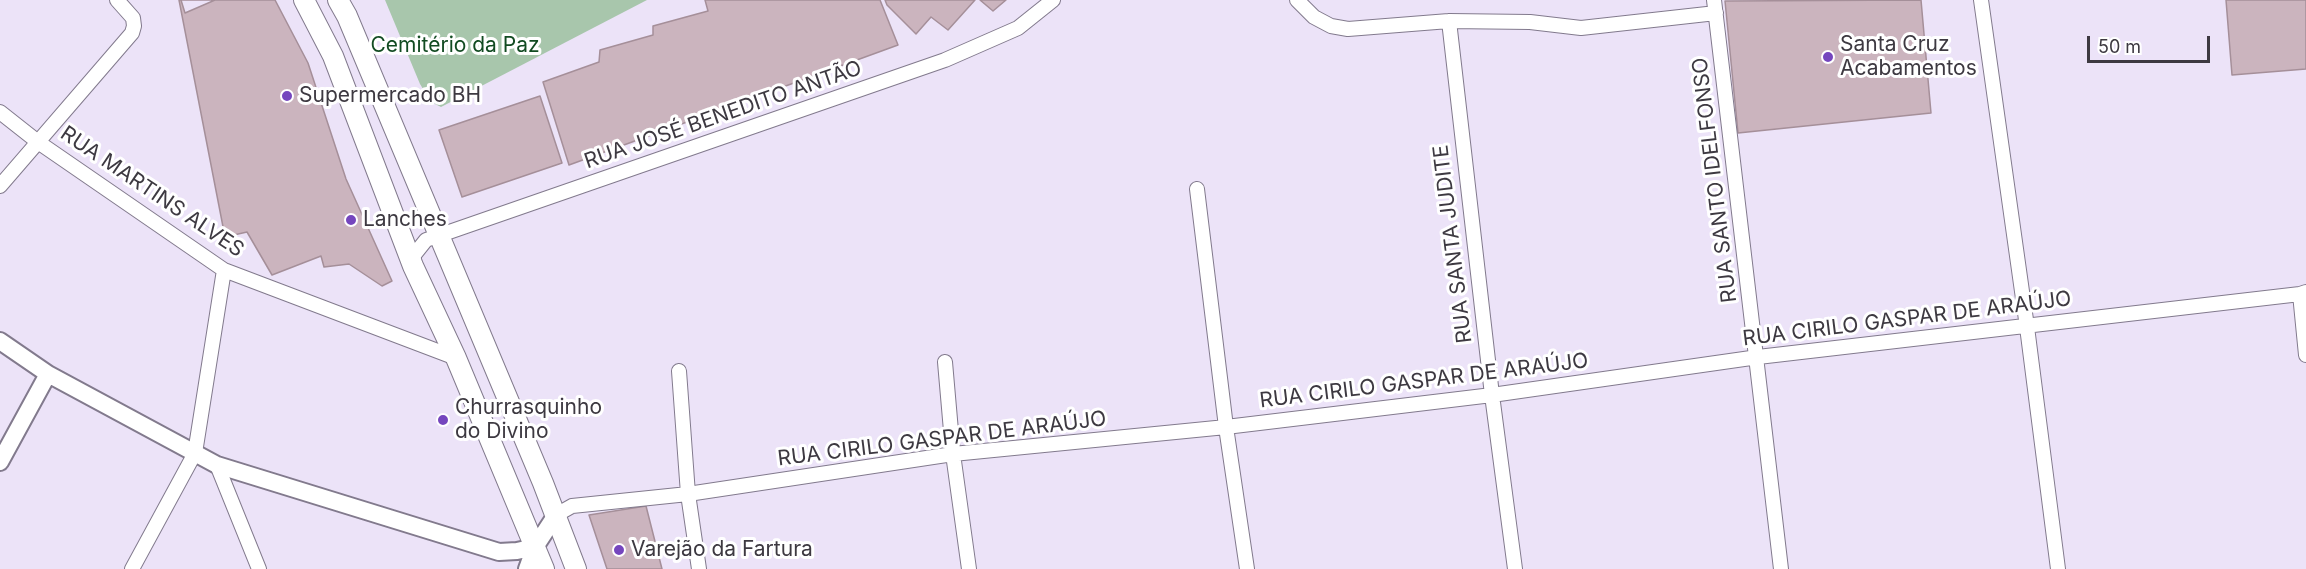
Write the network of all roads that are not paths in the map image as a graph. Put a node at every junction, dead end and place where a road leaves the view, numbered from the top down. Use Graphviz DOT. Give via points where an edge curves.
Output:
graph roads {
  1 [pos="117,0"];
  2 [pos="303,0"];
  3 [pos="338,0"];
  4 [pos="1053,0"];
  5 [pos="1297,0"];
  6 [pos="1981,0"];
  7 [pos="1715,6"];
  8 [pos="1449,21"];
  9 [pos="0,112"];
  10 [pos="38,142"];
  11 [pos="0,186"];
  12 [pos="1197,189"];
  13 [pos="439,236"];
  14 [pos="413,266"];
  15 [pos="224,270"];
  16 [pos="2303,293"];
  17 [pos="2027,327"];
  18 [pos="0,341"];
  19 [pos="2306,355"];
  20 [pos="1758,357"];
  21 [pos="456,358"];
  22 [pos="945,362"];
  23 [pos="678,371"];
  24 [pos="48,374"];
  25 [pos="1492,395"];
  26 [pos="1226,427"];
  27 [pos="195,453"];
  28 [pos="953,454"];
  29 [pos="0,462"];
  30 [pos="218,465"];
  31 [pos="688,494"];
  32 [pos="556,515"];
  33 [pos="535,547"];
  34 [pos="132,569"];
  35 [pos="259,569"];
  36 [pos="527,569"];
  37 [pos="544,569"];
  38 [pos="576,569"];
  39 [pos="699,569"];
  40 [pos="969,569"];
  41 [pos="1247,569"];
  42 [pos="1515,569"];
  43 [pos="1781,569"];
  44 [pos="2058,569"];
  1 -- 10 [label="street" via="134,18 134,26 125,42"];
  2 -- 14 [label="main road" via="333,56"];
  3 -- 13 [label="main road"];
  4 -- 13 [label="street, RUA JOSÉ BENEDITO ANTÃO" via="1018,28 945,60"];
  5 -- 8 [label="street" via="1314,17 1348,29"];
  6 -- 17 [label="street"];
  7 -- 8 [label="street" via="1581,28 1530,22"];
  7 -- 20 [label="street, RUA SANTO IDELFONSO"];
  8 -- 25 [label="street, RUA SANTA JUDITE"];
  9 -- 10 [label="street, RUA MARTINS ALVES"];
  10 -- 11 [label="street"];
  10 -- 15 [label="street, RUA MARTINS ALVES"];
  12 -- 26 [label="street"];
  13 -- 14 [label="street, RUA JOSÉ BENEDITO ANTÃO" via="419,246"];
  13 -- 32 [label="main road"];
  14 -- 21 [label="main road"];
  15 -- 21 [label="street, RUA MARTINS ALVES"];
  15 -- 27 [label="street"];
  16 -- 17 [label="street, RUA CIRILO GASPAR DE ARAÚJO"];
  16 -- 19 [label="street"];
  17 -- 20 [label="street, RUA CIRILO GASPAR DE ARAÚJO"];
  17 -- 44 [label="street"];
  18 -- 24 [label="street"];
  20 -- 25 [label="street, RUA CIRILO GASPAR DE ARAÚJO"];
  20 -- 43 [label="street, RUA SANTO IDELFONSO"];
  21 -- 33 [label="main road"];
  22 -- 28 [label="street"];
  23 -- 31 [label="street"];
  24 -- 27 [label="street"];
  24 -- 29 [label="street"];
  25 -- 26 [label="street, RUA CIRILO GASPAR DE ARAÚJO"];
  25 -- 42 [label="street, RUA SANTA JUDITE"];
  26 -- 28 [label="street, RUA CIRILO GASPAR DE ARAÚJO"];
  26 -- 41 [label="street"];
  27 -- 30 [label="street"];
  27 -- 34 [label="street"];
  28 -- 31 [label="street, RUA CIRILO GASPAR DE ARAÚJO"];
  28 -- 40 [label="street"];
  30 -- 33 [label="street" via="499,552"];
  30 -- 35 [label="street"];
  31 -- 32 [label="street, RUA CIRILO GASPAR DE ARAÚJO" via="572,506"];
  31 -- 39 [label="street"];
  32 -- 33 [label="street"];
  32 -- 38 [label="main road"];
  33 -- 36 [label="street"];
  33 -- 37 [label="main road"];
}
